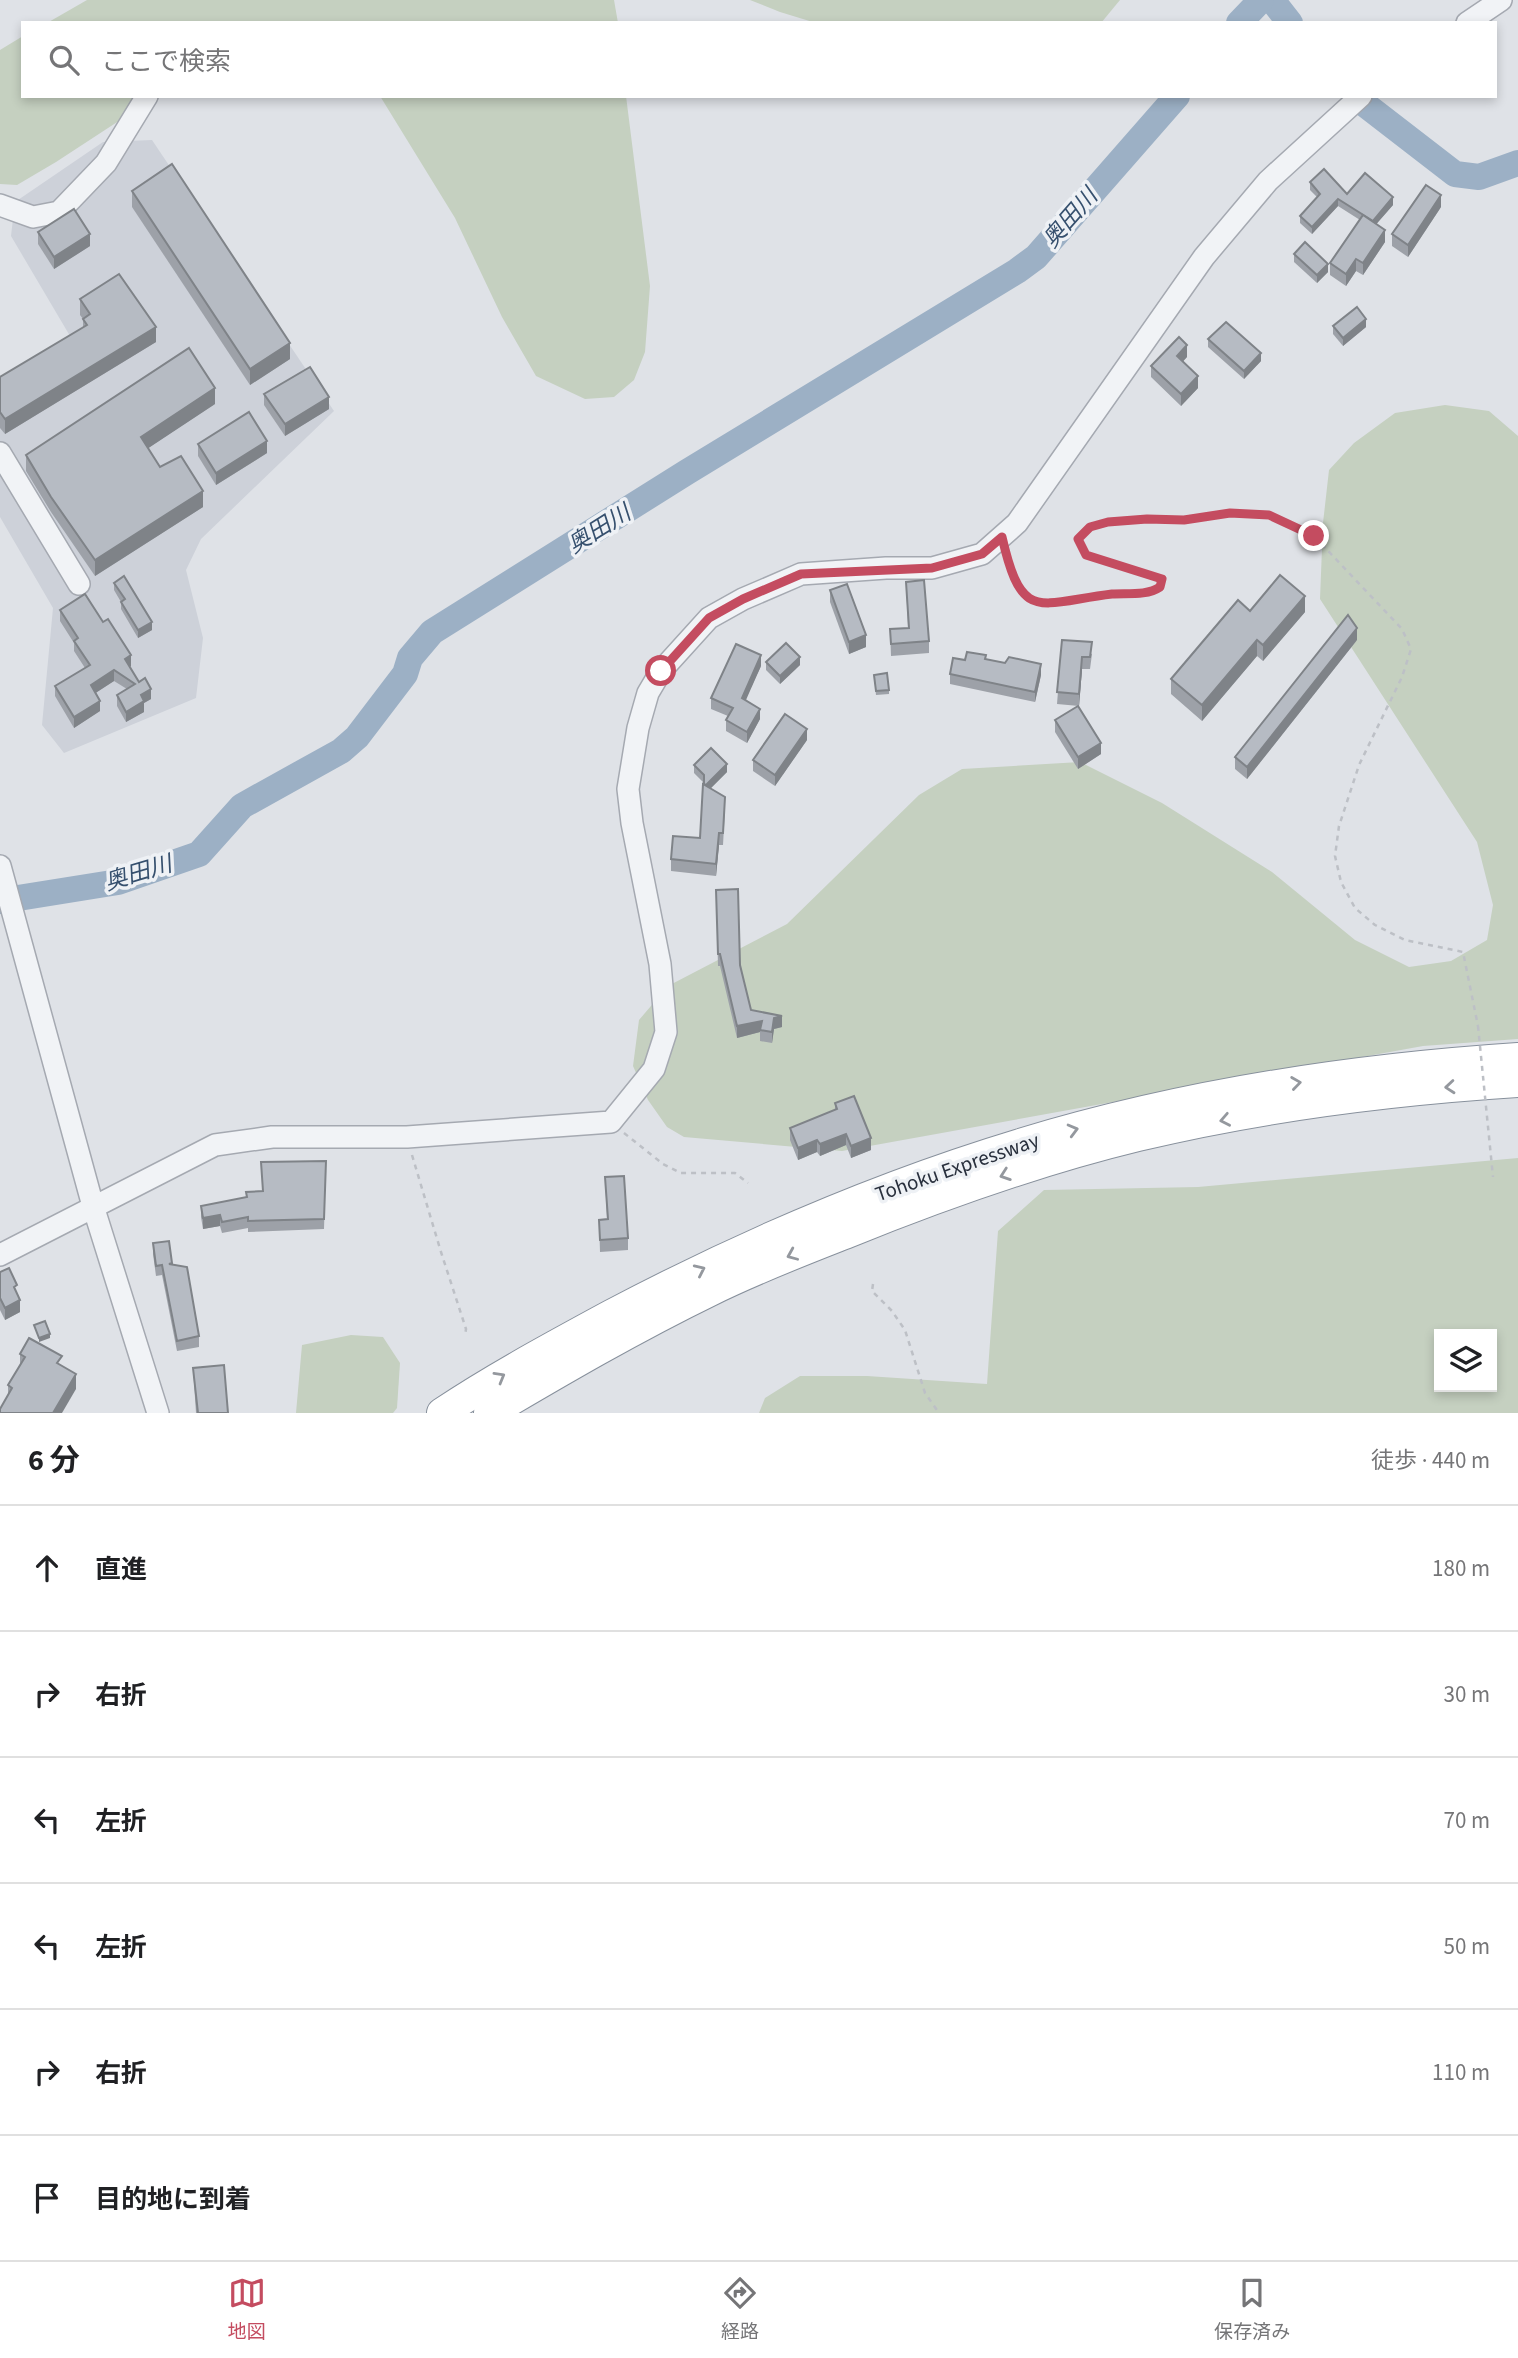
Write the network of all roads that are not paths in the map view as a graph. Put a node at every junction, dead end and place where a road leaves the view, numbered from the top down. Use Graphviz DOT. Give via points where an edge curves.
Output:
graph roads {
  1 [pos="1501,0"];
  2 [pos="1470,21"];
  3 [pos="146,98"];
  4 [pos="1357,100"];
  5 [pos="0,205"];
  6 [pos="0,453"];
  7 [pos="79,584"];
  8 [pos="0,867"];
  9 [pos="1518,1058"];
  10 [pos="1518,1082"];
  11 [pos="93,1206"];
  12 [pos="0,1255"];
  13 [pos="158,1413"];
  14 [pos="442,1413"];
  15 [pos="489,1413"];
  1 -- 2 [label="street"];
  3 -- 5 [label="street" via="106,163 59,212 33,217"];
  4 -- 11 [label="street" via="1268,181 1204,257 1017,523 982,554 932,568 801,574 709,618 661,671 638,728 628,789 660,964 666,1032 654,1069 611,1122 407,1137 272,1137 215,1145"];
  6 -- 7 [label="street"];
  8 -- 11 [label="street"];
  14 -- 9 [label="highway, Tohoku Expressway, one-way" via="672,1283 859,1200 1019,1144 1134,1113 1265,1087 1414,1066"];
  10 -- 15 [label="highway, Tohoku Expressway, one-way" via="1416,1090 1269,1111 1139,1136 1026,1168 887,1217 712,1290"];
  11 -- 12 [label="street"];
  11 -- 13 [label="street"];
}
